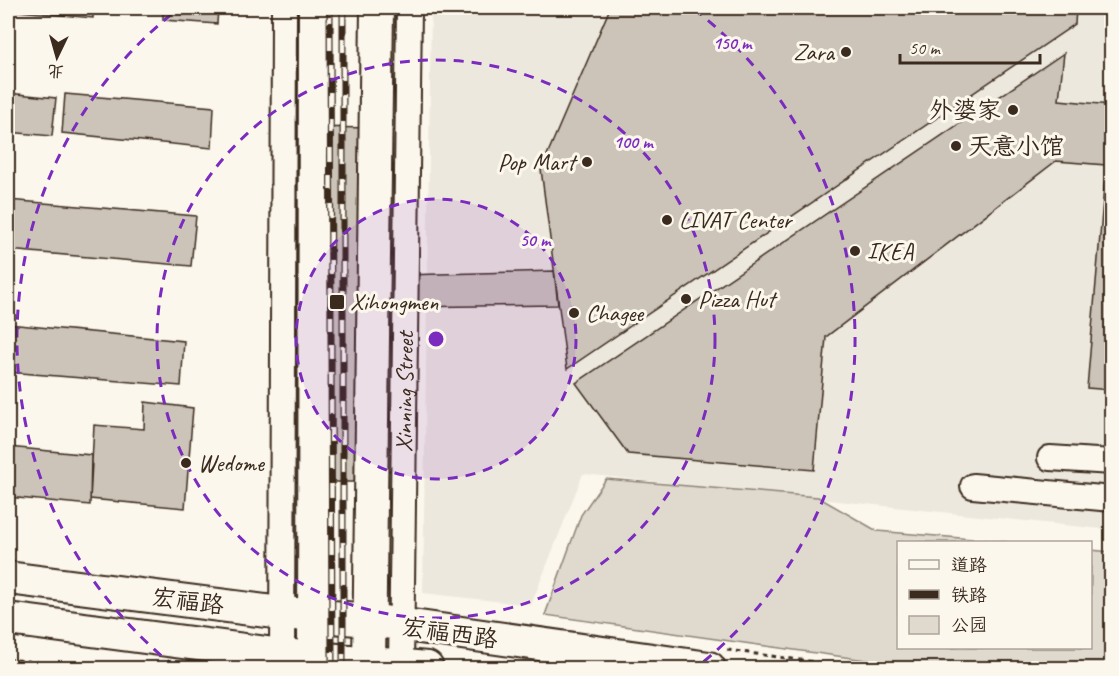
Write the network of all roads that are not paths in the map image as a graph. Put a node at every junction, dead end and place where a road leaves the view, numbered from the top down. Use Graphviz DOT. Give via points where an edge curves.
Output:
graph roads {
  1 [pos="284,8"];
  2 [pos="315,8"];
  3 [pos="377,8"];
  4 [pos="409,8"];
  5 [pos="1050,458"];
  6 [pos="1112,462"];
  7 [pos="973,486"];
  8 [pos="1112,499"];
  9 [pos="8,578"];
  10 [pos="122,592"];
  11 [pos="282,613"];
  12 [pos="314,615"];
  13 [pos="8,619"];
  14 [pos="369,620"];
  15 [pos="401,626"];
  16 [pos="117,633"];
  17 [pos="282,662"];
  18 [pos="314,663"];
  19 [pos="369,665"];
  20 [pos="410,667"];
  21 [pos="709,669"];
  1 -- 11 [label="street"];
  2 -- 12 [label="main road"];
  3 -- 14 [label="main road, Xinning Street"];
  4 -- 15 [label="street, Xinning Street"];
  5 -- 6 [label="street"];
  7 -- 8 [label="street"];
  9 -- 10 [label="main road, 宏福路"];
  10 -- 11 [label="main road, 宏福路"];
  10 -- 16 [label="main road" via="132,606 131,617"];
  11 -- 12 [label="main road, 宏福路"];
  11 -- 17 [label="street"];
  12 -- 14 [label="main road, 宏福路"];
  12 -- 18 [label="main road"];
  13 -- 16 [label="main road, 宏福路"];
  14 -- 15 [label="main road, 宏福西路"];
  14 -- 19 [label="main road, Xinning Street"];
  15 -- 20 [label="street, Xinning Street"];
  15 -- 21 [label="main road, 宏福西路"];
  16 -- 17 [label="main road, 宏福路"];
  17 -- 18 [label="main road, 宏福路"];
  18 -- 19 [label="main road, 宏福西路"];
  19 -- 20 [label="main road, 宏福西路"];
}
